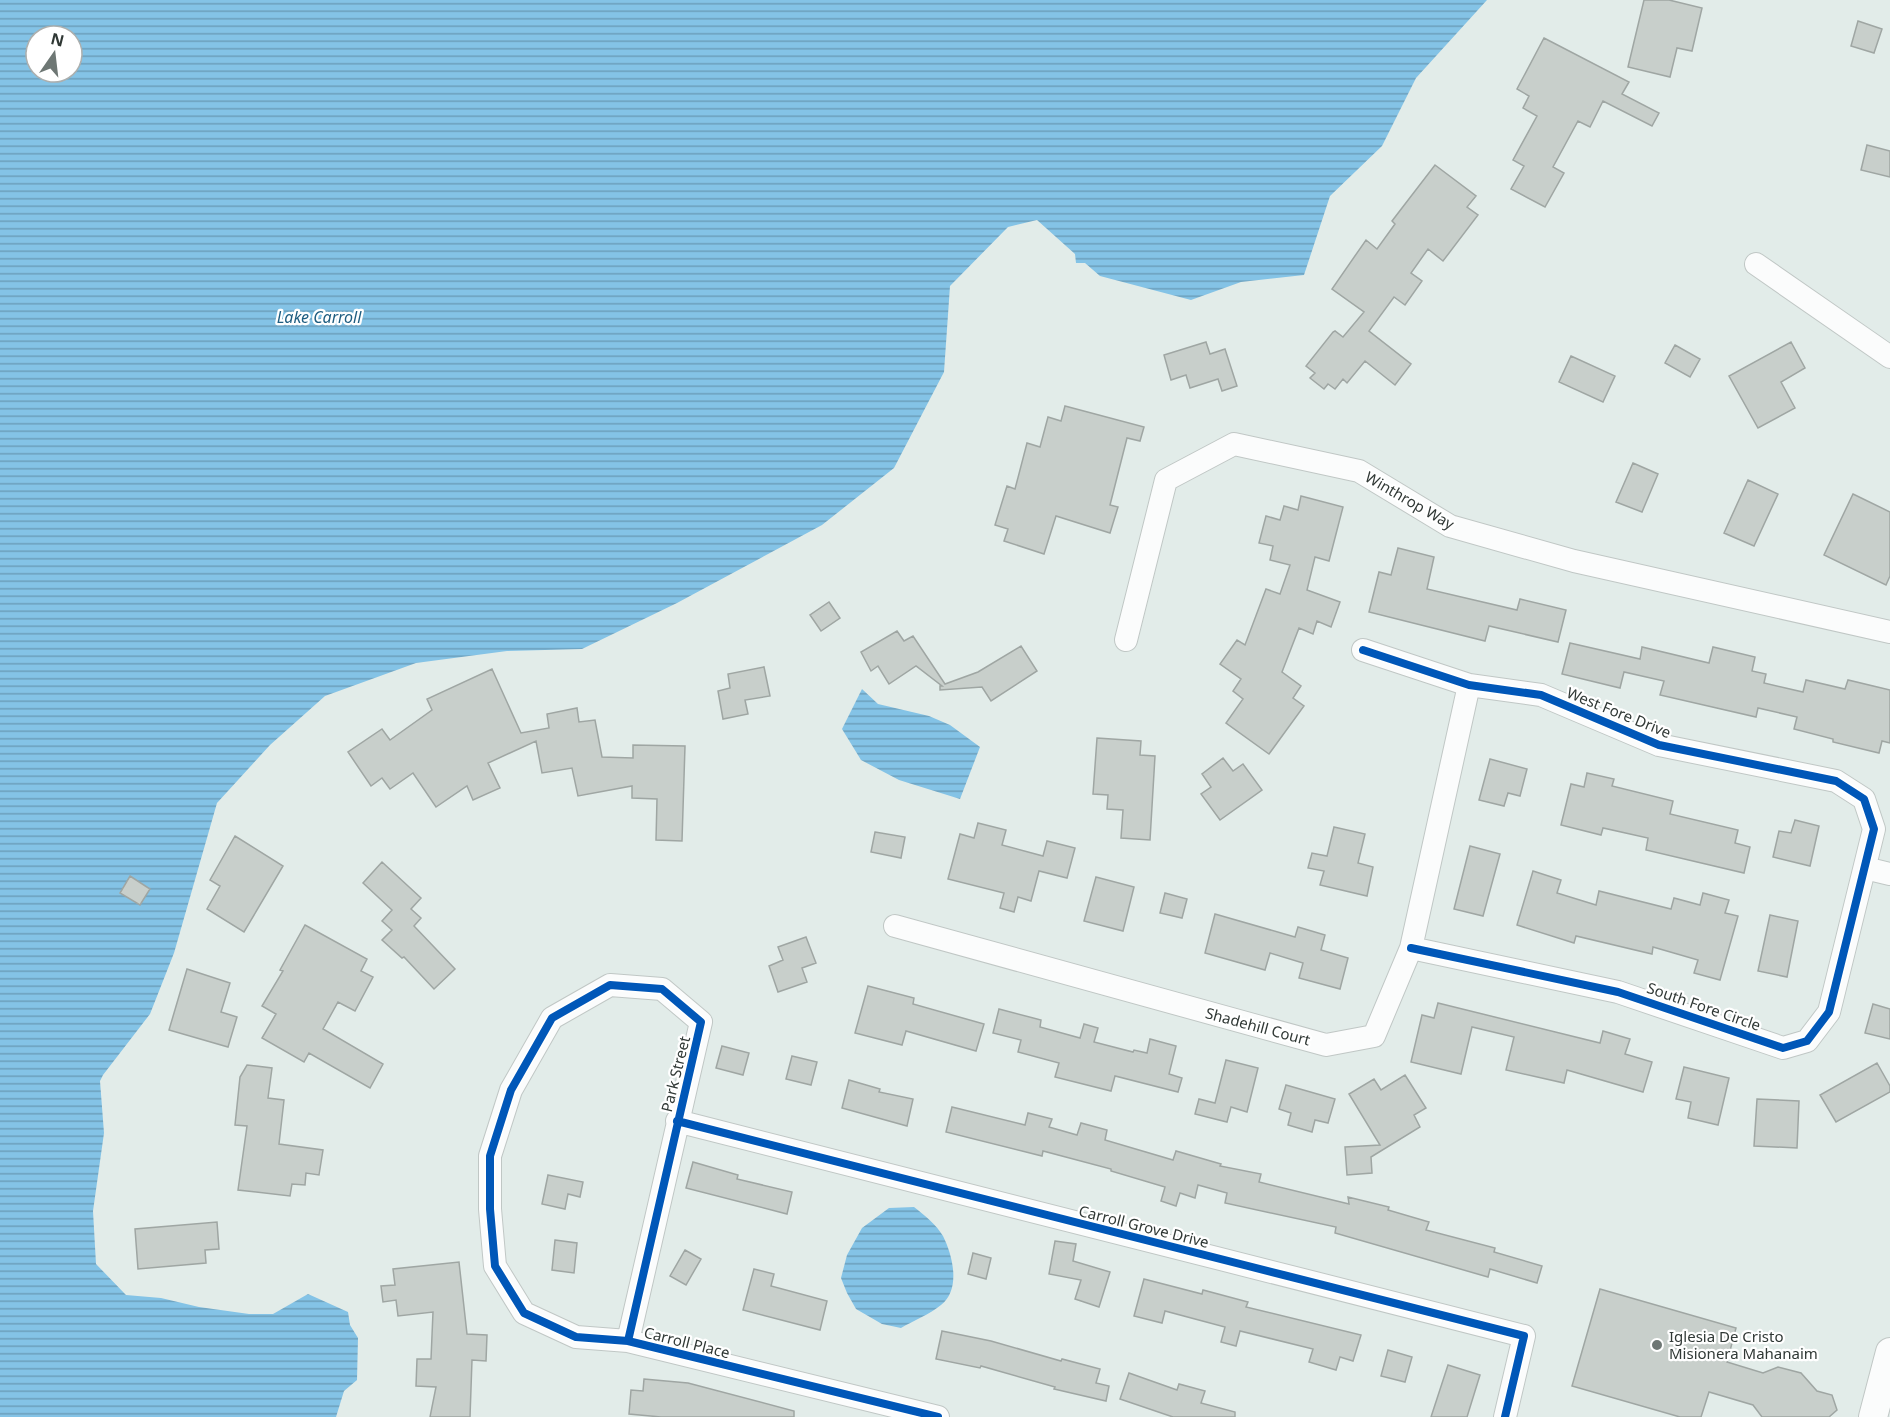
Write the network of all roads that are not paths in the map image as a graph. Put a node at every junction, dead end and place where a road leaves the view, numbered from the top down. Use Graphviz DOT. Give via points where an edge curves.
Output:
graph roads {
  1 [pos="1756,264"];
  2 [pos="1890,357"];
  3 [pos="1890,632"];
  4 [pos="1126,640"];
  5 [pos="1362,650"];
  6 [pos="1469,685"];
  7 [pos="1865,868"];
  8 [pos="1890,874"];
  9 [pos="895,926"];
  10 [pos="1411,948"];
  11 [pos="530,1055"];
  12 [pos="677,1121"];
  13 [pos="628,1341"];
  14 [pos="1890,1352"];
  15 [pos="938,1417"];
  16 [pos="1505,1417"];
  17 [pos="1873,1417"];
  1 -- 2 [label="street"];
  3 -- 4 [label="street, Winthrop Way" via="1574,561 1450,526 1359,471 1234,444 1166,480"];
  5 -- 6 [label="street, West Fore Drive"];
  6 -- 7 [label="street, West Fore Drive" via="1540,695 1659,745 1836,781 1864,799 1874,829"];
  6 -- 10 [label="street, Shadehill Court"];
  7 -- 8 [label="street"];
  7 -- 10 [label="street, South Fore Circle" via="1829,1012 1807,1041 1784,1048 1618,992"];
  9 -- 10 [label="street, Shadehill Court" via="1326,1045 1374,1036"];
  11 -- 12 [label="street, Park Street" via="552,1018 610,985 662,989 701,1022"];
  11 -- 13 [label="street, Carroll Place" via="511,1090 490,1156 495,1266 524,1312 576,1337"];
  12 -- 13 [label="street, Park Street"];
  12 -- 16 [label="street, Carroll Grove Drive" via="1524,1336"];
  13 -- 15 [label="street, Carroll Place"];
  14 -- 17 [label="main road"];
}
